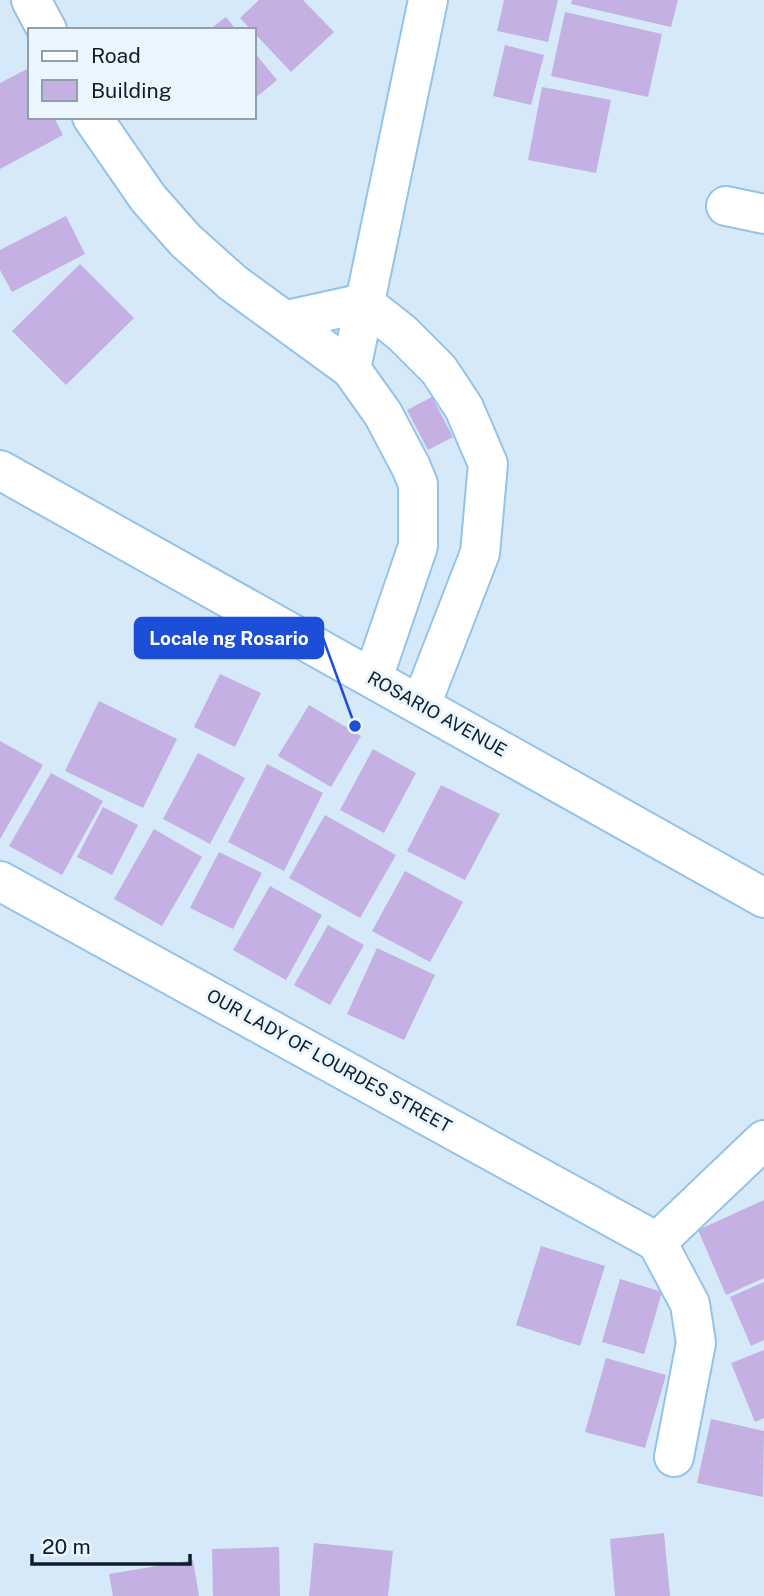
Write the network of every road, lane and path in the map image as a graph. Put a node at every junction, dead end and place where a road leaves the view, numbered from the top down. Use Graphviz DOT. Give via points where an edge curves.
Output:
graph roads {
  1 [pos="31,0"];
  2 [pos="428,0"];
  3 [pos="46,28"];
  4 [pos="93,119"];
  5 [pos="726,206"];
  6 [pos="764,214"];
  7 [pos="364,303"];
  8 [pos="287,320"];
  9 [pos="351,369"];
  10 [pos="0,470"];
  11 [pos="373,678"];
  12 [pos="421,705"];
  13 [pos="0,881"];
  14 [pos="764,898"];
  15 [pos="764,1140"];
  16 [pos="657,1242"];
  17 [pos="674,1457"];
  1 -- 3 [label="street"];
  2 -- 7 [label="street"];
  4 -- 8 [label="street" via="148,198 185,240 233,283"];
  5 -- 6 [label="street"];
  7 -- 8 [label="street"];
  7 -- 9 [label="street"];
  7 -- 12 [label="street" via="439,370 464,408 488,464 480,553"];
  8 -- 9 [label="street"];
  9 -- 11 [label="street" via="383,414 418,484 418,546"];
  10 -- 11 [label="street, ROSARIO AVENUE"];
  11 -- 12 [label="street, ROSARIO AVENUE"];
  12 -- 14 [label="street, ROSARIO AVENUE"];
  13 -- 16 [label="street, OUR LADY OF LOURDES STREET"];
  15 -- 16 [label="street"];
  16 -- 17 [label="street" via="690,1304 696,1343"];
}
